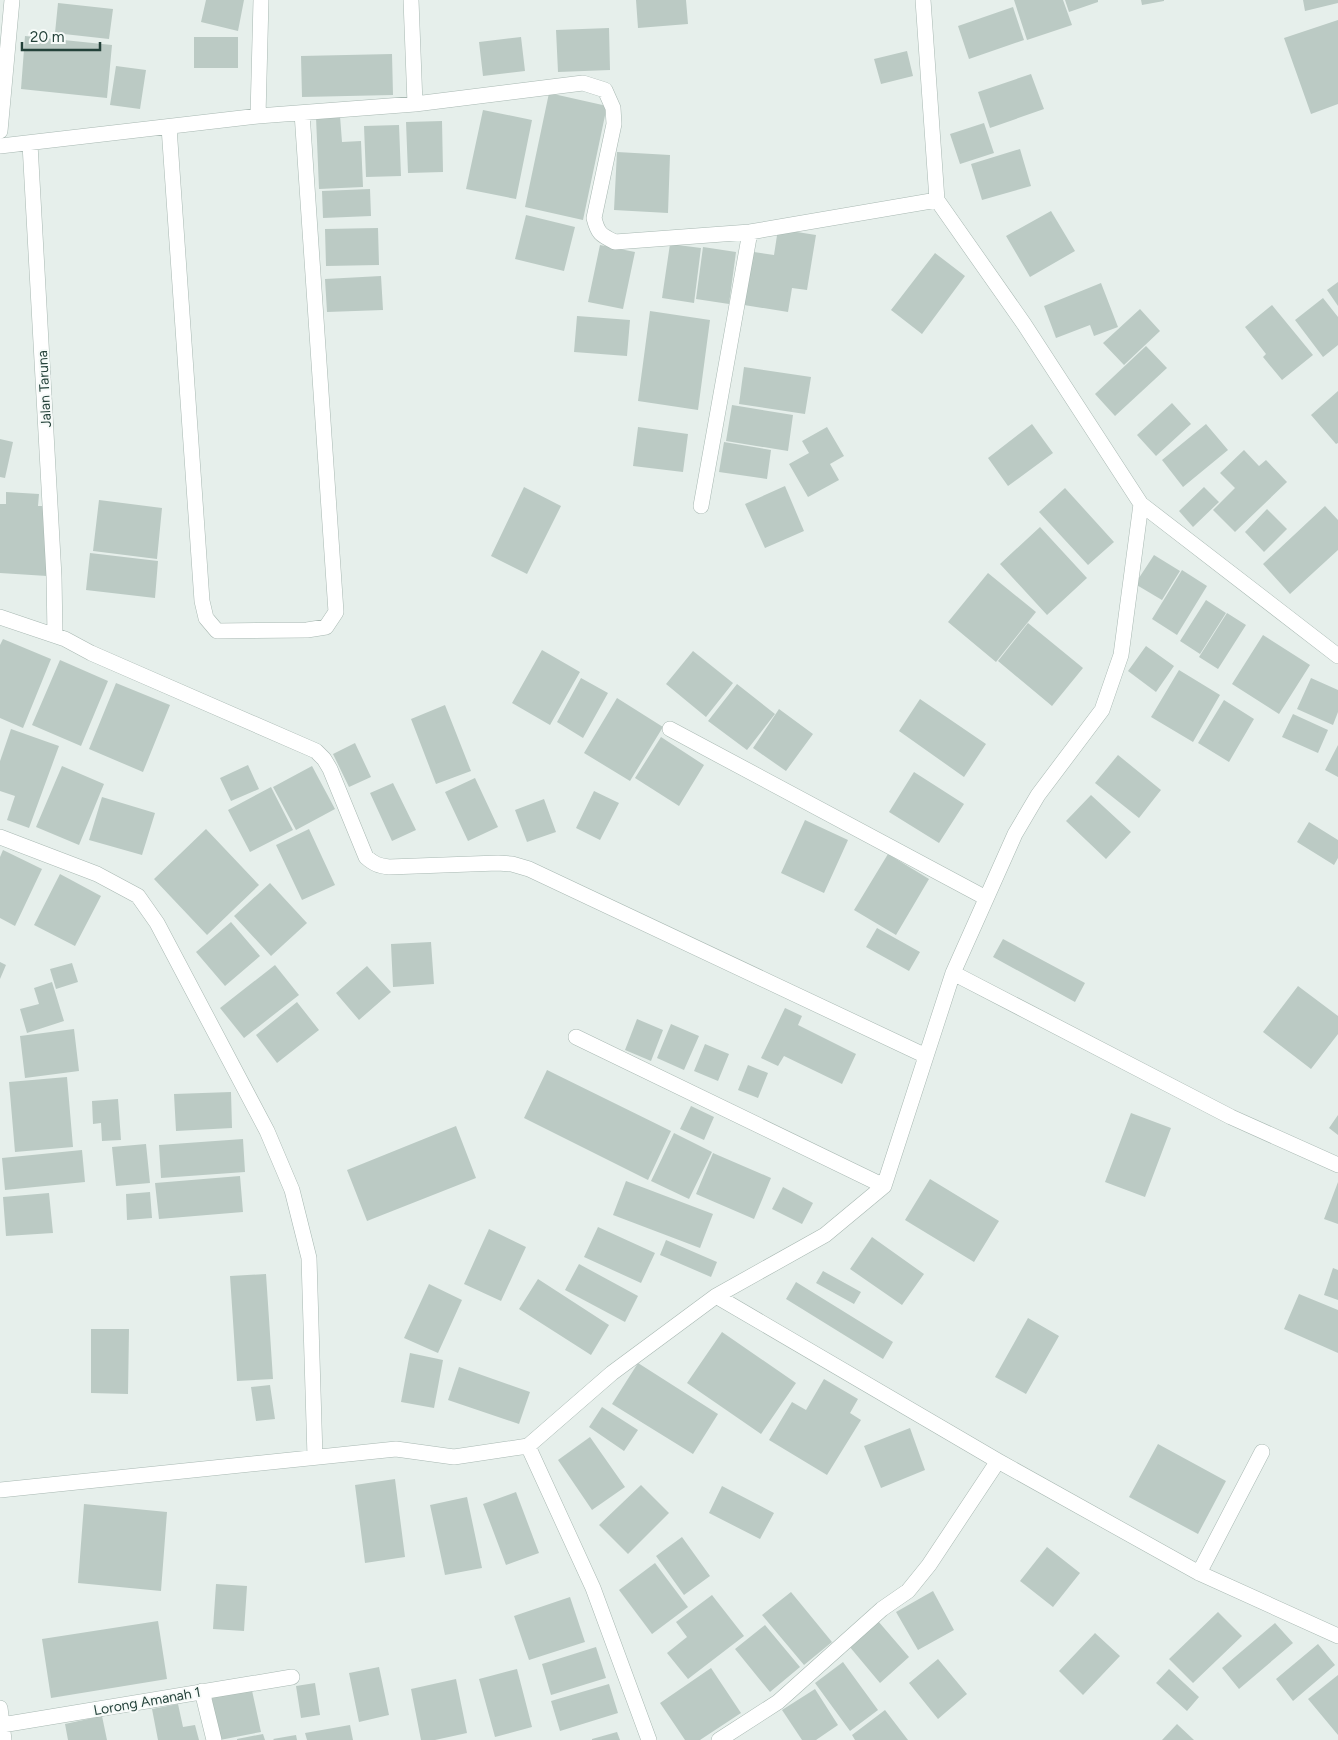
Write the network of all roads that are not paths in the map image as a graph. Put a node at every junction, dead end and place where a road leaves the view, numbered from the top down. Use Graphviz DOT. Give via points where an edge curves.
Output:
graph roads {
  1 [pos="12,0"];
  2 [pos="261,0"];
  3 [pos="411,0"];
  4 [pos="923,0"];
  5 [pos="415,104"];
  6 [pos="302,113"];
  7 [pos="258,116"];
  8 [pos="170,127"];
  9 [pos="0,131"];
  10 [pos="30,144"];
  11 [pos="0,146"];
  12 [pos="937,200"];
  13 [pos="750,232"];
  14 [pos="1141,504"];
  15 [pos="701,506"];
  16 [pos="0,616"];
  17 [pos="55,635"];
  18 [pos="1338,656"];
  19 [pos="670,729"];
  20 [pos="0,837"];
  21 [pos="986,898"];
  22 [pos="954,973"];
  23 [pos="576,1037"];
  24 [pos="926,1056"];
  25 [pos="1338,1165"];
  26 [pos="884,1186"];
  27 [pos="716,1296"];
  28 [pos="528,1446"];
  29 [pos="1262,1452"];
  30 [pos="314,1457"];
  31 [pos="998,1461"];
  32 [pos="0,1490"];
  33 [pos="1199,1573"];
  34 [pos="1338,1636"];
  35 [pos="292,1677"];
  36 [pos="202,1691"];
  37 [pos="0,1708"];
  38 [pos="3,1733"];
  39 [pos="214,1740"];
  40 [pos="649,1740"];
  41 [pos="719,1740"];
  1 -- 9 [label="street"];
  2 -- 7 [label="street"];
  3 -- 5 [label="street"];
  4 -- 12 [label="street"];
  5 -- 6 [label="street"];
  5 -- 13 [label="street" via="583,83 605,90 613,108 614,124 594,218 601,235 615,242"];
  6 -- 7 [label="street"];
  6 -- 8 [label="street" via="336,612 326,626 307,630 217,631 206,618 201,591"];
  7 -- 8 [label="street"];
  8 -- 10 [label="street"];
  10 -- 11 [label="street"];
  10 -- 17 [label="street, Jalan Taruna"];
  12 -- 13 [label="street"];
  12 -- 14 [label="street" via="1024,324"];
  13 -- 15 [label="street"];
  14 -- 18 [label="street"];
  14 -- 21 [label="street" via="1121,655 1102,710 1038,795 1015,834"];
  16 -- 17 [label="street"];
  17 -- 24 [label="street" via="316,752 330,770 366,857 373,864 390,867 498,863 529,869"];
  19 -- 21 [label="street"];
  20 -- 30 [label="street" via="97,874 138,896 157,923 267,1132 292,1190 309,1258"];
  21 -- 22 [label="street"];
  22 -- 24 [label="street"];
  22 -- 25 [label="street" via="1231,1116"];
  23 -- 26 [label="street"];
  24 -- 26 [label="street"];
  26 -- 27 [label="street" via="825,1235"];
  27 -- 28 [label="street" via="612,1374"];
  27 -- 31 [label="street"];
  28 -- 30 [label="street" via="454,1456 396,1449"];
  28 -- 40 [label="street" via="594,1588"];
  29 -- 33 [label="street"];
  30 -- 32 [label="street"];
  31 -- 33 [label="street"];
  31 -- 41 [label="street" via="908,1591 882,1609 778,1702"];
  33 -- 34 [label="street"];
  35 -- 36 [label="street, Lorong Amanah 1"];
  36 -- 38 [label="street, Lorong Amanah 1"];
  36 -- 39 [label="street"];
  37 -- 38 [label="street"];
}
